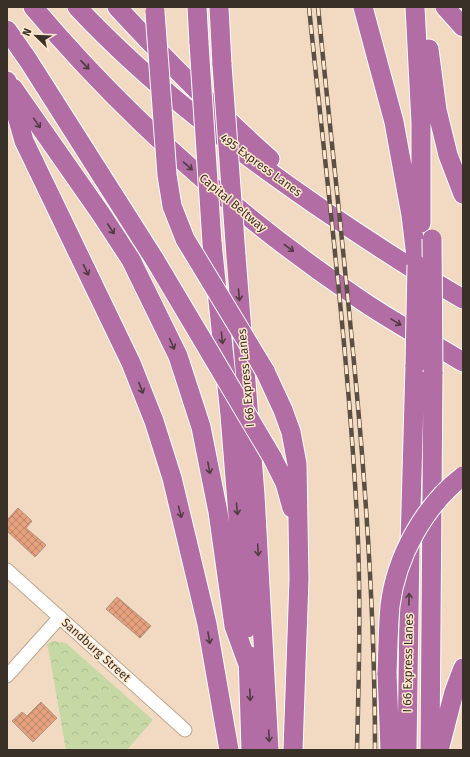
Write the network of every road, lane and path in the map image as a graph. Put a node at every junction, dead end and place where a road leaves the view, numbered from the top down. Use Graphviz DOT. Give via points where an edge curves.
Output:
graph roads {
  1 [pos="30,7"];
  2 [pos="33,7"];
  3 [pos="77,7"];
  4 [pos="117,7"];
  5 [pos="219,7"];
  6 [pos="363,7"];
  7 [pos="427,7"];
  8 [pos="445,7"];
  9 [pos="154,10"];
  10 [pos="196,10"];
  11 [pos="419,19"];
  12 [pos="463,27"];
  13 [pos="7,30"];
  14 [pos="58,37"];
  15 [pos="7,80"];
  16 [pos="463,194"];
  17 [pos="350,228"];
  18 [pos="422,233"];
  19 [pos="463,299"];
  20 [pos="463,362"];
  21 [pos="463,476"];
  22 [pos="7,570"];
  23 [pos="299,579"];
  24 [pos="60,617"];
  25 [pos="249,667"];
  26 [pos="463,668"];
  27 [pos="7,676"];
  28 [pos="185,730"];
  29 [pos="229,750"];
  30 [pos="251,750"];
  31 [pos="270,750"];
  32 [pos="293,750"];
  33 [pos="390,750"];
  34 [pos="407,750"];
  35 [pos="430,750"];
  36 [pos="440,750"];
  1 -- 14 [label="highway"];
  2 -- 14 [label="highway, Capital Beltway"];
  3 -- 17 [label="highway, 495 Express Lanes" via="131,61 183,107"];
  4 -- 17 [label="highway" via="174,69 233,126"];
  5 -- 31 [label="highway, I 66 Express Lanes, one-way, bridge" via="255,495"];
  6 -- 18 [label="highway"];
  7 -- 11 [label="highway"];
  8 -- 12 [label="highway"];
  9 -- 23 [label="highway, bridge" via="167,175 172,206 185,239 265,371 283,410 294,446 298,482"];
  10 -- 25 [label="highway, one-way, bridge" via="212,243 230,415"];
  11 -- 16 [label="highway" via="448,155"];
  11 -- 18 [label="highway"];
  13 -- 23 [label="highway, bridge" via="155,260 272,457 285,483 291,505"];
  14 -- 20 [label="highway, Capital Beltway, one-way" via="150,132 240,211 355,296"];
  15 -- 25 [label="highway, one-way" via="131,260 178,356 201,427 218,512 234,626"];
  15 -- 29 [label="highway, one-way" via="24,140 131,363 154,421 170,471 207,624"];
  17 -- 19 [label="highway, 495 Express Lanes"];
  34 -- 18 [label="highway, I 66 Express Lanes, one-way, bridge" via="417,265"];
  18 -- 35 [label="highway, bridge" via="433,372"];
  21 -- 33 [label="highway, bridge" via="446,490 431,508 404,556 396,580 390,605"];
  22 -- 24 [label="street, Sandburg Street"];
  23 -- 32 [label="highway"];
  24 -- 27 [label="street"];
  24 -- 28 [label="street, Sandburg Street"];
  25 -- 30 [label="highway, one-way"];
  26 -- 36 [label="highway" via="454,692"];
}
